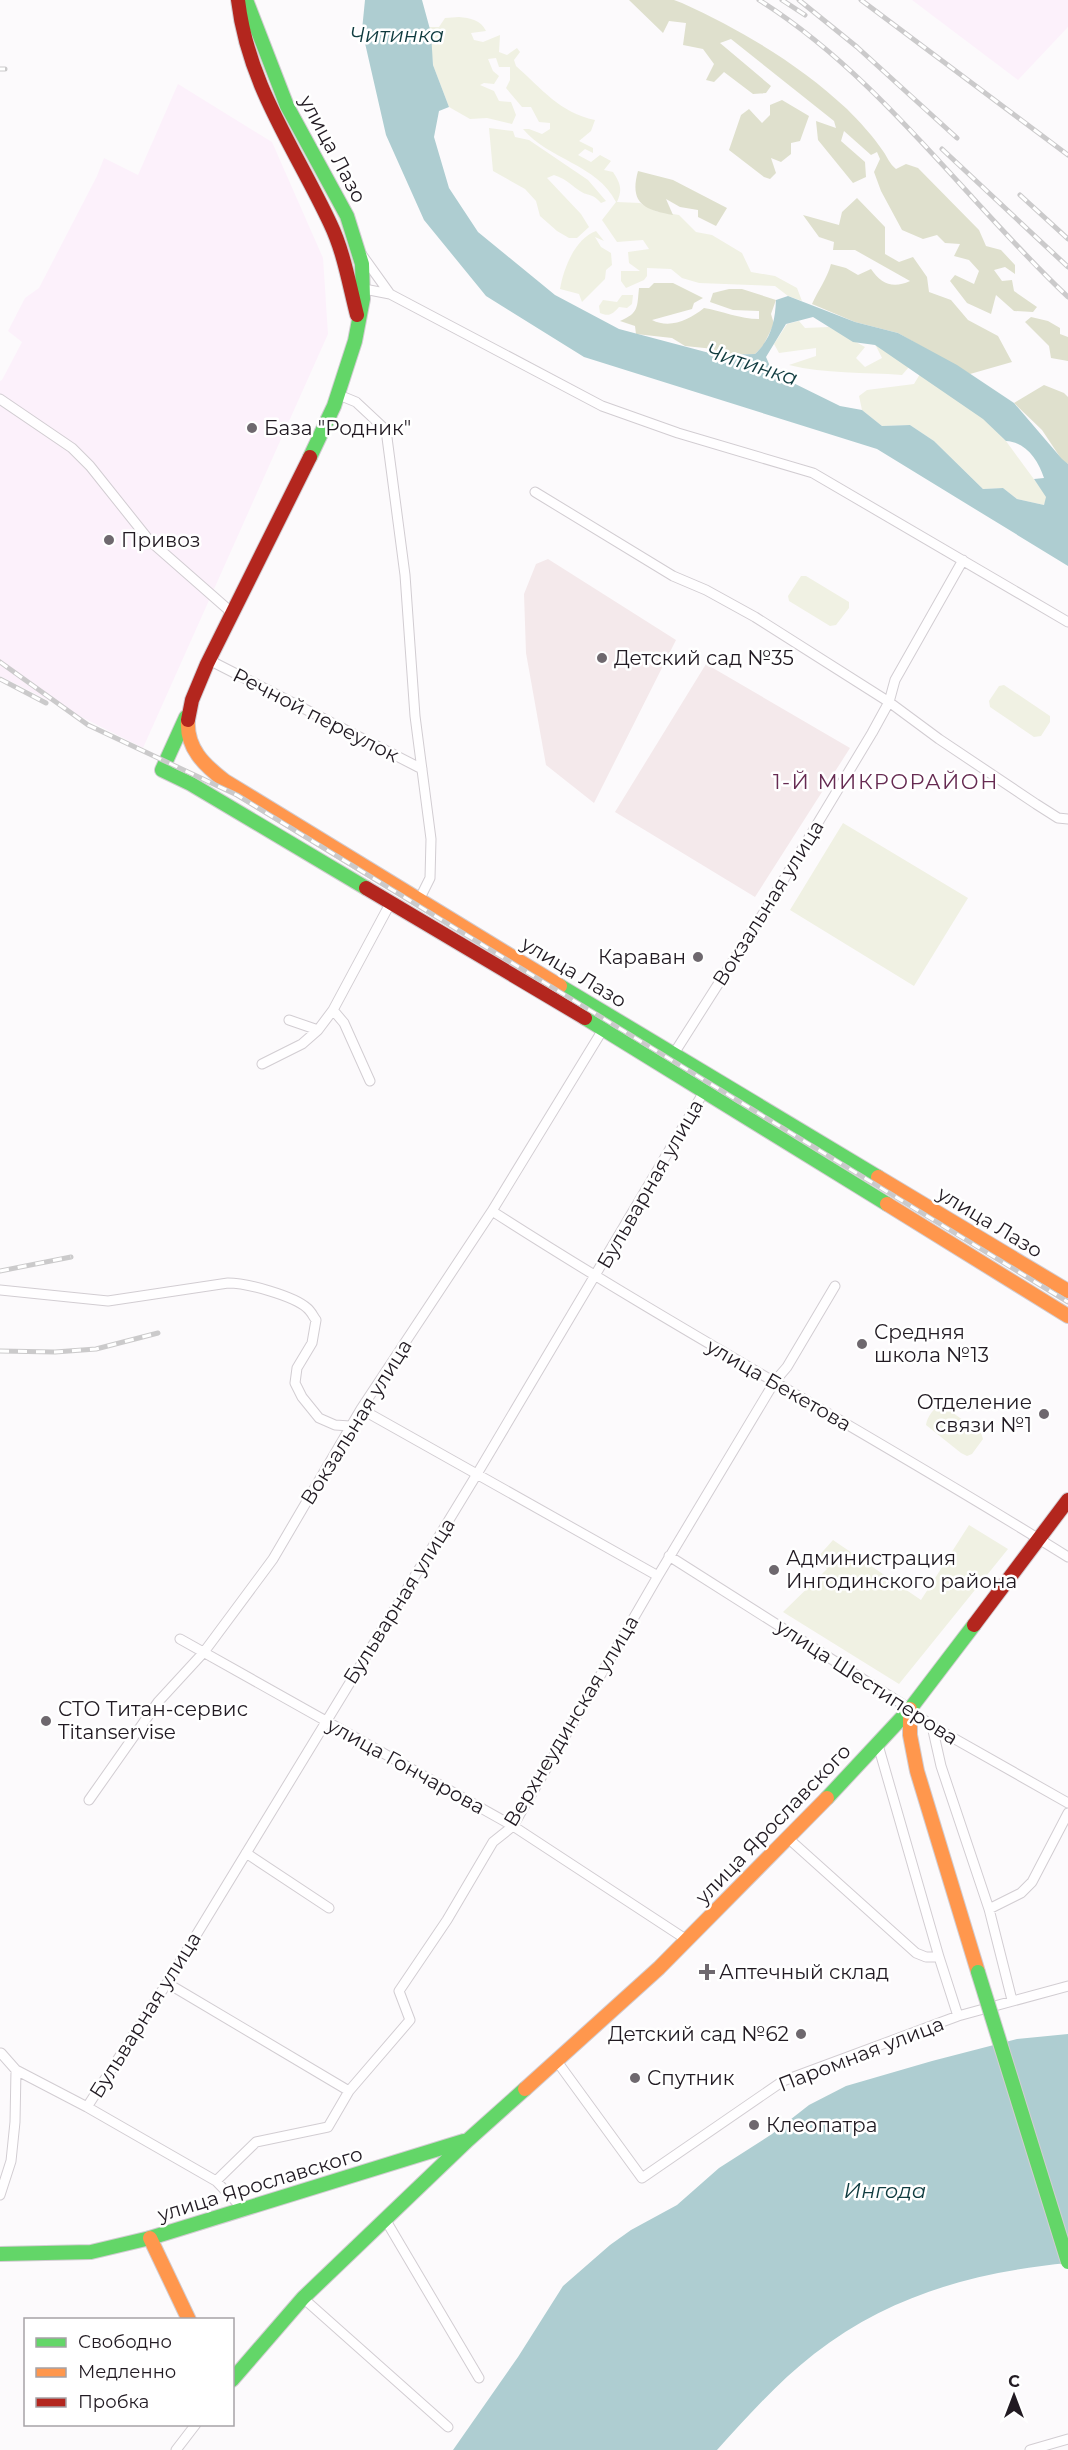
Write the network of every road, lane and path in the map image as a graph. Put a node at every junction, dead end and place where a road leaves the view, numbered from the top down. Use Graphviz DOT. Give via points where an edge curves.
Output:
graph roads {
  1 [pos="238,0"];
  2 [pos="246,0"];
  3 [pos="359,251"];
  4 [pos="357,288"];
  5 [pos="390,294"];
  6 [pos="339,395"];
  7 [pos="0,399"];
  8 [pos="535,492"];
  9 [pos="963,560"];
  10 [pos="231,612"];
  11 [pos="1068,622"];
  12 [pos="209,660"];
  13 [pos="889,702"];
  14 [pos="191,706"];
  15 [pos="422,769"];
  16 [pos="1068,819"];
  17 [pos="419,900"];
  18 [pos="391,902"];
  19 [pos="333,1010"];
  20 [pos="289,1020"];
  21 [pos="318,1030"];
  22 [pos="602,1031"];
  23 [pos="673,1055"];
  24 [pos="262,1064"];
  25 [pos="370,1082"];
  26 [pos="705,1090"];
  27 [pos="492,1210"];
  28 [pos="596,1278"];
  29 [pos="835,1286"];
  30 [pos="0,1290"];
  31 [pos="1068,1292"];
  32 [pos="1068,1316"];
  33 [pos="775,1381"];
  34 [pos="361,1408"];
  35 [pos="350,1426"];
  36 [pos="477,1474"];
  37 [pos="1068,1500"];
  38 [pos="1039,1539"];
  39 [pos="669,1556"];
  40 [pos="1068,1557"];
  41 [pos="658,1576"];
  42 [pos="180,1639"];
  43 [pos="204,1652"];
  44 [pos="910,1709"];
  45 [pos="326,1720"];
  46 [pos="932,1726"];
  47 [pos="878,1745"];
  48 [pos="89,1800"];
  49 [pos="1068,1803"];
  50 [pos="1068,1813"];
  51 [pos="513,1826"];
  52 [pos="789,1839"];
  53 [pos="246,1853"];
  54 [pos="329,1908"];
  55 [pos="989,1909"];
  56 [pos="687,1940"];
  57 [pos="939,1957"];
  58 [pos="167,1983"];
  59 [pos="1068,1986"];
  60 [pos="1012,2000"];
  61 [pos="958,2016"];
  62 [pos="1,2053"];
  63 [pos="556,2060"];
  64 [pos="16,2070"];
  65 [pos="349,2091"];
  66 [pos="87,2107"];
  67 [pos="468,2140"];
  68 [pos="216,2181"];
  69 [pos="0,2195"];
  70 [pos="243,2209"];
  71 [pos="385,2219"];
  72 [pos="150,2238"];
  73 [pos="0,2254"];
  74 [pos="1068,2262"];
  75 [pos="303,2298"];
  76 [pos="189,2318"];
  77 [pos="234,2378"];
  78 [pos="479,2378"];
  79 [pos="194,2426"];
  80 [pos="448,2427"];
  81 [pos="1068,2439"];
  82 [pos="176,2450"];
  83 [pos="1030,2450"];
  1 -- 4 [label="main road, улица Лазо" via="250,56 285,136 332,226"];
  2 -- 3 [label="main road, улица Лазо" via="286,103 349,221"];
  3 -- 4 [label="main road, улица Лазо"];
  3 -- 5 [label="street"];
  4 -- 5 [label="street"];
  4 -- 6 [label="main road, улица Лазо" via="358,320"];
  5 -- 9 [label="street" via="602,406 813,473"];
  6 -- 10 [label="main road, улица Лазо"];
  6 -- 15 [label="street" via="356,402 386,430 405,575"];
  7 -- 10 [label="street" via="72,448 149,540"];
  8 -- 13 [label="street" via="673,576 755,617"];
  9 -- 11 [label="street"];
  9 -- 13 [label="street, Вокзальная улица" via="895,680"];
  10 -- 12 [label="main road, улица Лазо"];
  12 -- 14 [label="main road, улица Лазо"];
  12 -- 15 [label="street, Речной переулок"];
  13 -- 16 [label="street" via="1036,804 1058,818"];
  13 -- 23 [label="street, Вокзальная улица" via="766,909"];
  14 -- 17 [label="main road, улица Лазо" via="188,736 204,765"];
  14 -- 18 [label="main road, улица Лазо" via="162,770"];
  15 -- 17 [label="street" via="431,839 430,878"];
  17 -- 23 [label="main road, улица Лазо"];
  18 -- 19 [label="street"];
  18 -- 22 [label="main road, улица Лазо"];
  19 -- 21 [label="street"];
  19 -- 25 [label="street" via="344,1023"];
  20 -- 21 [label="street"];
  21 -- 24 [label="street" via="302,1044"];
  22 -- 26 [label="main road, улица Лазо"];
  22 -- 27 [label="street, Вокзальная улица"];
  23 -- 31 [label="main road, улица Лазо"];
  26 -- 28 [label="street, Бульварная улица"];
  26 -- 32 [label="main road, улица Лазо"];
  27 -- 28 [label="street, улица Бекетова"];
  27 -- 34 [label="street, Вокзальная улица"];
  28 -- 33 [label="street, улица Бекетова"];
  28 -- 36 [label="street, Бульварная улица"];
  29 -- 33 [label="street, Верхнеудинская улица"];
  30 -- 35 [label="street" via="108,1301 228,1283 266,1289 306,1307 316,1320 312,1343 297,1368 295,1383 319,1418"];
  33 -- 38 [label="street, улица Бекетова"];
  33 -- 39 [label="street, Верхнеудинская улица"];
  34 -- 35 [label="street, Вокзальная улица"];
  34 -- 36 [label="street"];
  35 -- 43 [label="street, Вокзальная улица" via="273,1559"];
  36 -- 41 [label="street"];
  36 -- 45 [label="street, Бульварная улица"];
  37 -- 38 [label="main road, улица Ярославского"];
  38 -- 40 [label="street, улица Бекетова"];
  38 -- 44 [label="main road, улица Ярославского"];
  39 -- 41 [label="street, Верхнеудинская улица"];
  39 -- 44 [label="street, улица Шестиперова"];
  41 -- 51 [label="street, Верхнеудинская улица"];
  42 -- 43 [label="street, улица Гончарова"];
  43 -- 45 [label="street, улица Гончарова"];
  43 -- 48 [label="street, Вокзальная улица" via="158,1702"];
  44 -- 46 [label="street, улица Шестиперова"];
  44 -- 47 [label="main road, улица Ярославского"];
  44 -- 74 [label="main road, bridge" via="917,1771"];
  45 -- 51 [label="street, улица Гончарова"];
  45 -- 53 [label="street, Бульварная улица"];
  46 -- 49 [label="street, улица Шестиперова"];
  46 -- 55 [label="street" via="941,1766"];
  47 -- 52 [label="main road, улица Ярославского"];
  47 -- 57 [label="street"];
  50 -- 55 [label="street" via="1032,1882 1021,1893"];
  51 -- 56 [label="street, улица Гончарова"];
  51 -- 65 [label="street, Верхнеудинская улица" via="493,1842 399,1991 411,2020"];
  52 -- 56 [label="main road, улица Ярославского"];
  52 -- 57 [label="street" via="916,1953 926,1958"];
  53 -- 54 [label="street"];
  53 -- 58 [label="street, Бульварная улица"];
  55 -- 60 [label="street"];
  56 -- 63 [label="main road, улица Ярославского"];
  57 -- 61 [label="street"];
  58 -- 65 [label="street"];
  58 -- 66 [label="street, Бульварная улица"];
  59 -- 60 [label="street, Паромная улица"];
  60 -- 61 [label="street, Паромная улица"];
  61 -- 63 [label="street, Паромная улица" via="783,2081 642,2178"];
  62 -- 64 [label="street"];
  63 -- 67 [label="main road, улица Ярославского"];
  64 -- 66 [label="street"];
  64 -- 69 [label="street" via="11,2161"];
  65 -- 68 [label="street, Верхнеудинская улица" via="328,2127 256,2142"];
  66 -- 68 [label="street"];
  67 -- 70 [label="main road, улица Ярославского"];
  67 -- 71 [label="main road, улица Ярославского"];
  68 -- 70 [label="street"];
  70 -- 72 [label="main road, улица Ярославского"];
  71 -- 75 [label="main road, улица Ярославского"];
  71 -- 78 [label="street"];
  72 -- 73 [label="main road" via="81,2253"];
  72 -- 76 [label="main road, улица Ярославского"];
  75 -- 77 [label="main road, улица Ярославского"];
  75 -- 80 [label="street"];
  79 -- 82 [label="street"];
  81 -- 83 [label="street"];
}
